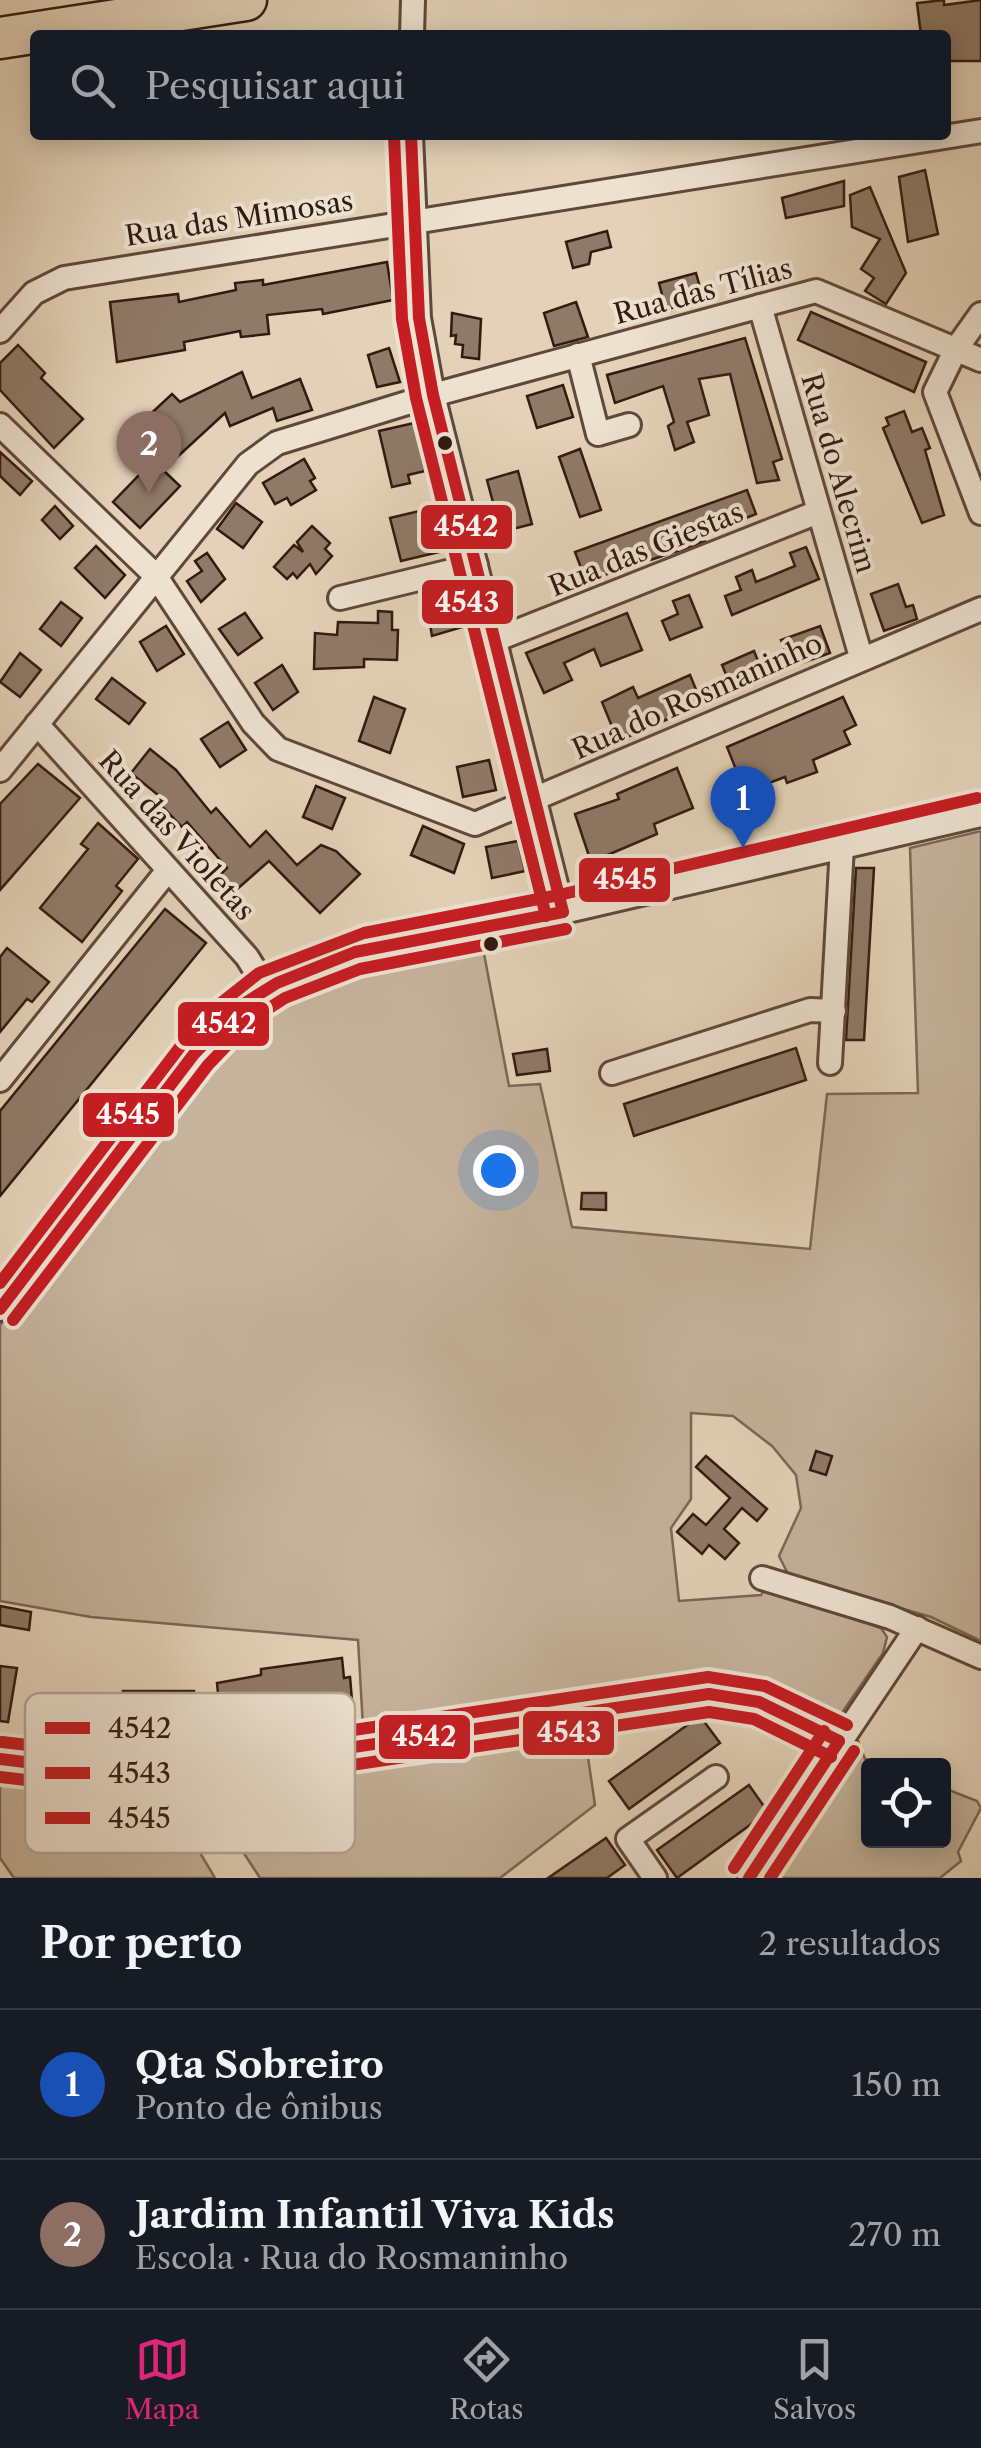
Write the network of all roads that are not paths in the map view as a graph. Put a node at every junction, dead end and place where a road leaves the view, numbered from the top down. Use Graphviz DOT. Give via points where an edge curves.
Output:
graph roads {
  1 [pos="246,0"];
  2 [pos="413,0"];
  3 [pos="52,30"];
  4 [pos="412,30"];
  5 [pos="30,33"];
  6 [pos="0,38"];
  7 [pos="981,132"];
  8 [pos="951,137"];
  9 [pos="411,140"];
  10 [pos="929,140"];
  11 [pos="413,220"];
  12 [pos="760,306"];
  13 [pos="981,314"];
  14 [pos="0,330"];
  15 [pos="956,350"];
  16 [pos="578,356"];
  17 [pos="981,360"];
  18 [pos="433,395"];
  19 [pos="0,425"];
  20 [pos="629,425"];
  21 [pos="818,512"];
  22 [pos="981,513"];
  23 [pos="476,565"];
  24 [pos="155,575"];
  25 [pos="340,598"];
  26 [pos="981,609"];
  27 [pos="496,640"];
  28 [pos="861,657"];
  29 [pos="36,724"];
  30 [pos="0,770"];
  31 [pos="536,800"];
  32 [pos="981,814"];
  33 [pos="842,846"];
  34 [pos="168,870"];
  35 [pos="562,912"];
  36 [pos="266,990"];
  37 [pos="834,1011"];
  38 [pos="830,1062"];
  39 [pos="612,1073"];
  40 [pos="0,1080"];
  41 [pos="0,1310"];
  42 [pos="762,1578"];
  43 [pos="917,1628"];
  44 [pos="981,1657"];
  45 [pos="839,1740"];
  46 [pos="355,1747"];
  47 [pos="0,1758"];
  48 [pos="25,1761"];
  49 [pos="716,1777"];
  50 [pos="654,1878"];
  51 [pos="749,1878"];
  1 -- 3 [label="highway"];
  2 -- 4 [label="street"];
  5 -- 6 [label="highway"];
  7 -- 8 [label="street, Rua das Mimosas"];
  9 -- 11 [label="street"];
  10 -- 11 [label="street, Rua das Mimosas"];
  11 -- 14 [label="street, Rua das Mimosas" via="64,278 34,293"];
  11 -- 18 [label="street" via="419,318"];
  12 -- 15 [label="street, Rua das Tílias" via="816,291"];
  12 -- 16 [label="street, Rua das Tílias"];
  12 -- 21 [label="street, Rua do Alecrim"];
  13 -- 15 [label="street"];
  15 -- 17 [label="street, Rua das Tílias"];
  15 -- 22 [label="street" via="936,392"];
  16 -- 18 [label="street, Rua das Tílias"];
  16 -- 20 [label="street" via="598,434"];
  18 -- 23 [label="street"];
  18 -- 24 [label="street, Rua das Tílias" via="266,449"];
  19 -- 24 [label="street, Rua do Rosmaninho"];
  21 -- 27 [label="street, Rua das Giestas"];
  21 -- 28 [label="street, Rua do Alecrim"];
  23 -- 25 [label="street"];
  23 -- 27 [label="street"];
  24 -- 29 [label="street, Rua das Tílias"];
  24 -- 31 [label="street, Rua do Rosmaninho" via="253,723 293,758 475,824"];
  26 -- 28 [label="street, Rua do Rosmaninho"];
  27 -- 31 [label="street"];
  28 -- 31 [label="street, Rua do Rosmaninho"];
  29 -- 30 [label="street, Rua das Tílias"];
  29 -- 34 [label="street, Rua das Violetas"];
  31 -- 35 [label="street"];
  32 -- 33 [label="street"];
  33 -- 35 [label="street"];
  33 -- 37 [label="street"];
  34 -- 36 [label="street, Rua das Violetas" via="247,957"];
  34 -- 40 [label="street"];
  35 -- 36 [label="street" via="369,950"];
  36 -- 41 [label="street" via="215,1030"];
  37 -- 38 [label="street"];
  37 -- 39 [label="street" via="810,1010"];
  42 -- 43 [label="street"];
  43 -- 44 [label="street"];
  43 -- 45 [label="street"];
  45 -- 46 [label="street" via="759,1702 708,1694"];
  45 -- 51 [label="street"];
  47 -- 48 [label="street"];
  49 -- 50 [label="street" via="628,1839"];
}
